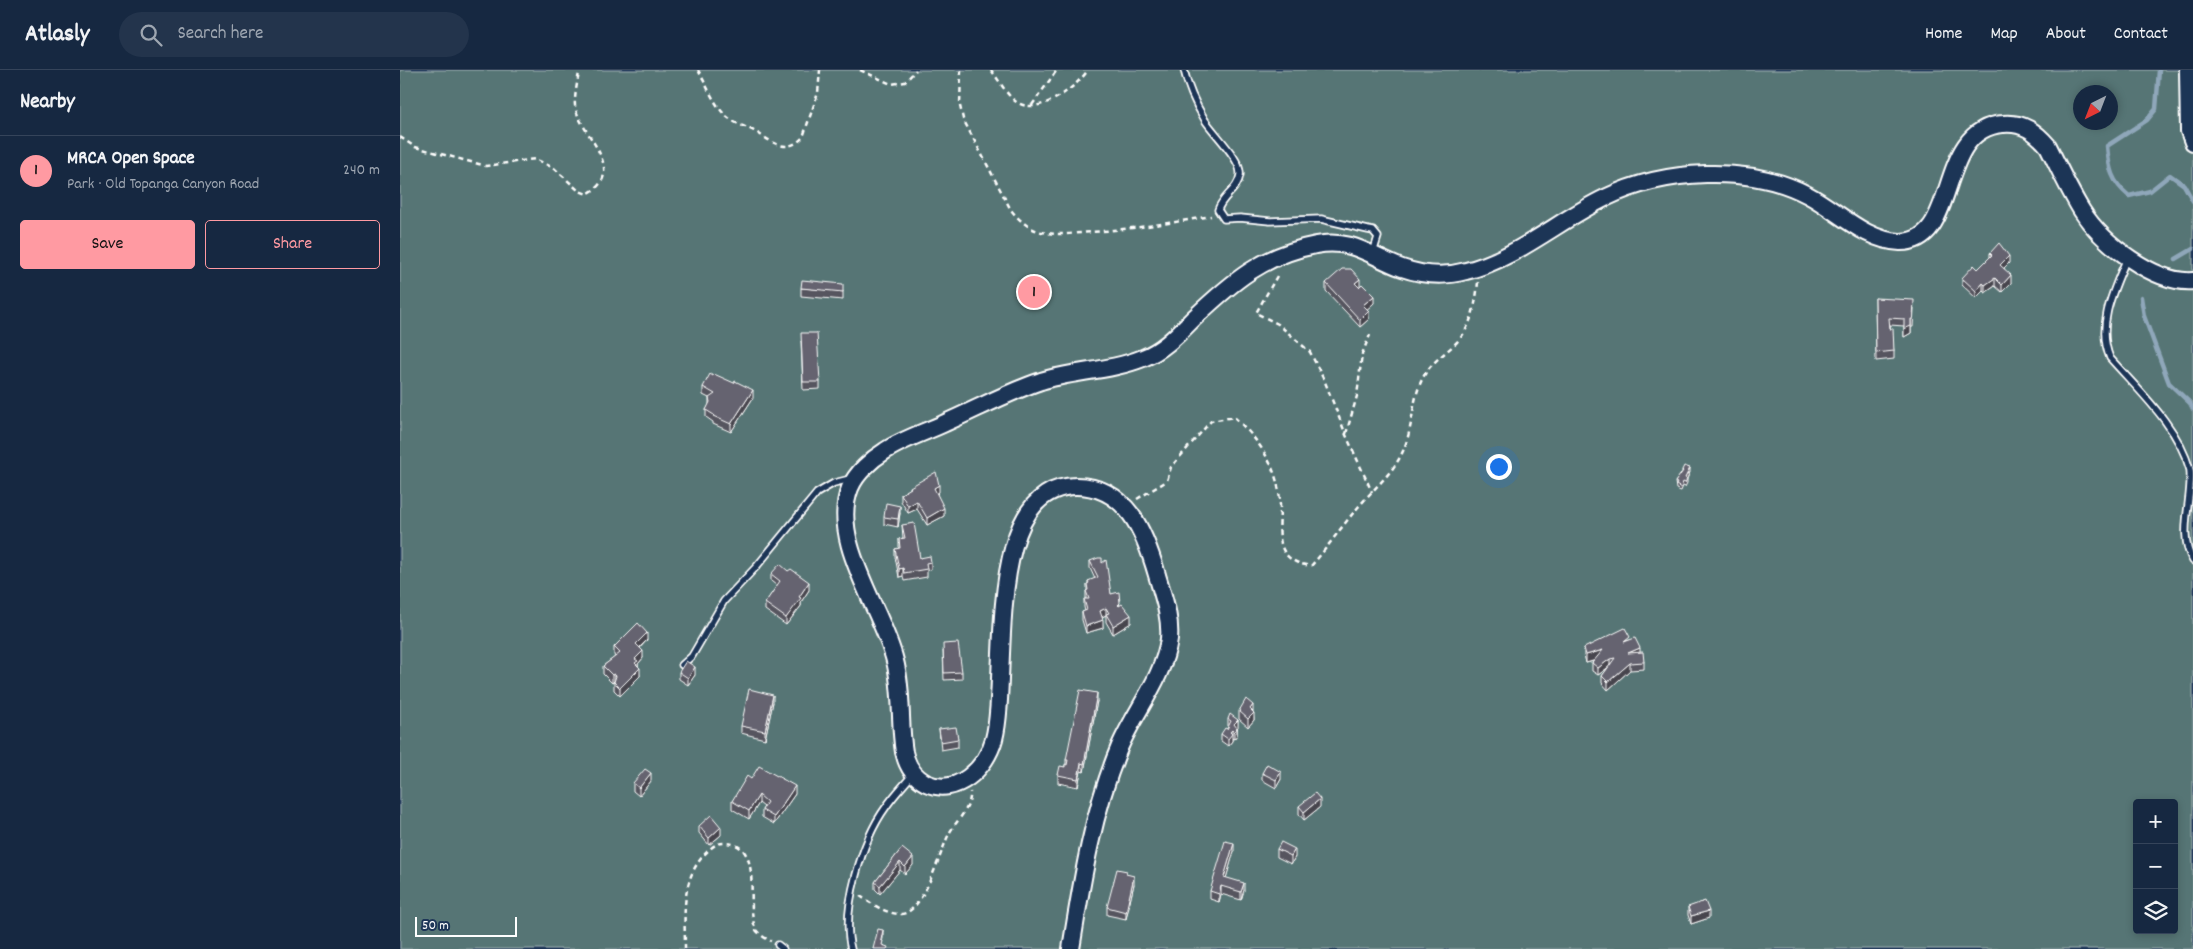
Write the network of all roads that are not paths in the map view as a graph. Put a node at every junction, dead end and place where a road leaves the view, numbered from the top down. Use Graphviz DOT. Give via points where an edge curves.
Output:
graph roads {
  1 [pos="1184,70"];
  2 [pos="2188,70"];
  3 [pos="2193,142"];
  4 [pos="1373,254"];
  5 [pos="2128,256"];
  6 [pos="2193,281"];
  7 [pos="855,478"];
  8 [pos="2193,561"];
  9 [pos="682,665"];
  10 [pos="913,774"];
  11 [pos="851,949"];
  12 [pos="1071,949"];
  1 -- 4 [label="lane" via="1196,104 1240,167 1238,183 1220,205 1220,215 1264,221 1321,219 1370,230 1378,241"];
  2 -- 3 [label="main road" via="2189,131"];
  4 -- 5 [label="main road" via="1420,273 1462,273 1523,245 1607,196 1655,181 1707,174 1735,174 1779,181 1811,196 1876,238 1906,242 1917,238 1937,220 1956,163 1969,139 1990,126 2004,124 2018,125 2040,136 2083,213 2107,241"];
  4 -- 7 [label="main road" via="1352,245 1324,243 1273,258 1231,282 1155,352 1125,363 1073,372 1023,388 885,451"];
  5 -- 6 [label="main road" via="2167,278"];
  5 -- 8 [label="lane" via="2107,312 2104,344 2110,358 2173,432 2191,471 2187,533"];
  7 -- 9 [label="lane" via="834,483 817,494 758,566 724,601 692,656"];
  7 -- 10 [label="main road" via="848,492 845,516 853,559 894,653 905,760"];
  10 -- 11 [label="lane" via="885,808 851,890 847,934"];
  10 -- 12 [label="main road" via="926,782 948,787 969,778 986,758 993,742 998,707 1004,592 1017,538 1029,512 1050,492 1072,486 1109,493 1137,521 1152,556 1169,621 1168,640 1164,659 1120,747 1107,783 1092,831"];
}
